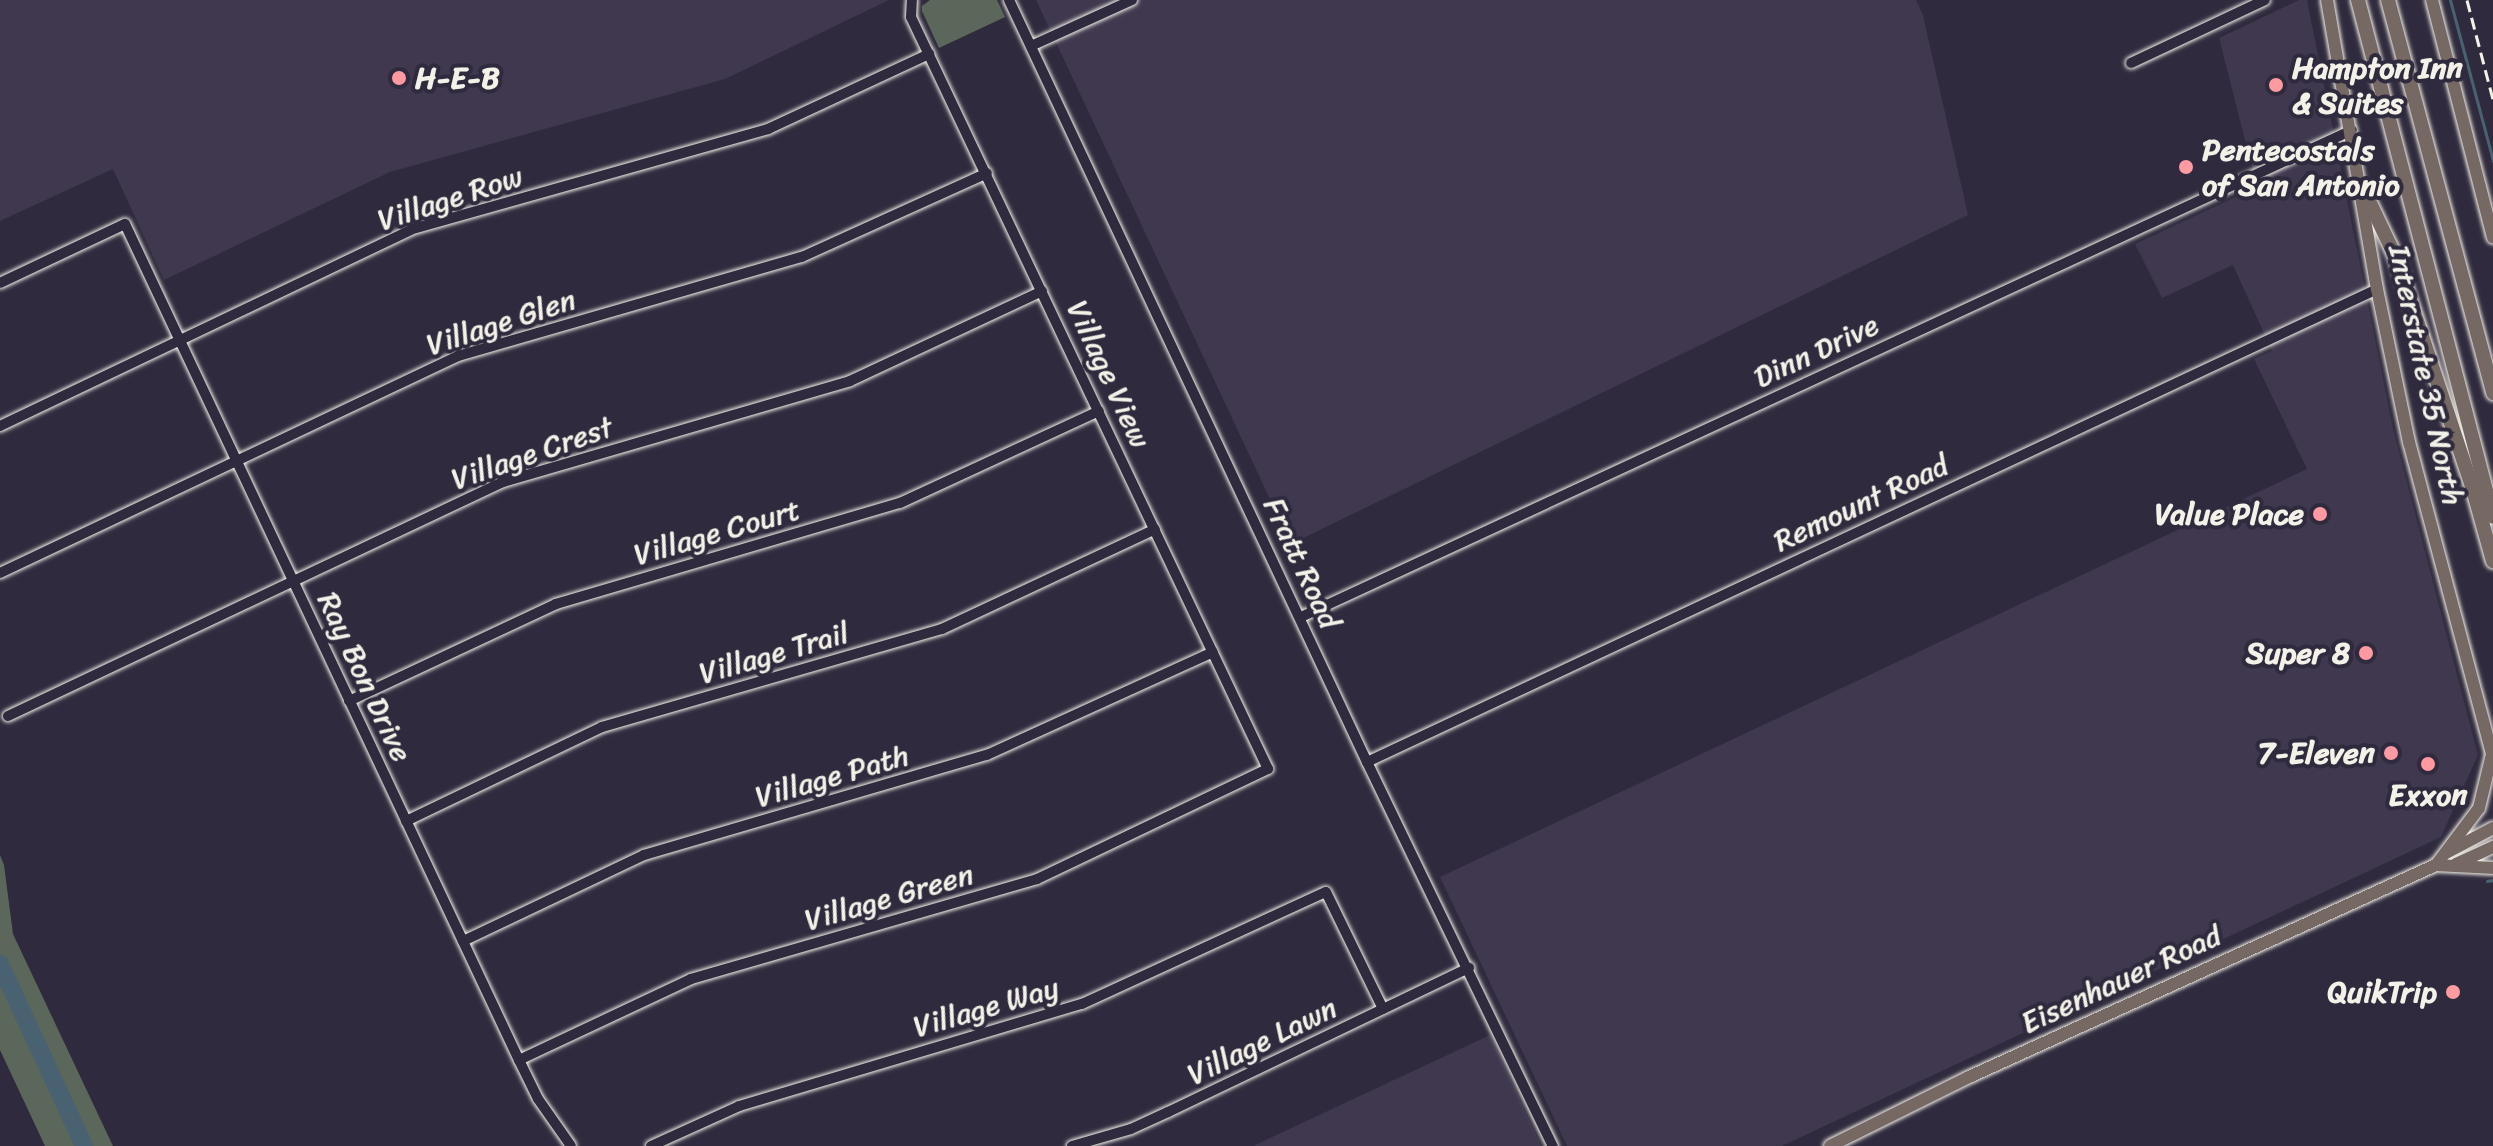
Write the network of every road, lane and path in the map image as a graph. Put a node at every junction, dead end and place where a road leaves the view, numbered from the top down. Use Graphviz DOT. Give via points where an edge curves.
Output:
graph roads {
  1 [pos="912,0"];
  2 [pos="1009,0"];
  3 [pos="1132,0"];
  4 [pos="2265,0"];
  5 [pos="2327,0"];
  6 [pos="2358,0"];
  7 [pos="2388,0"];
  8 [pos="2432,0"];
  9 [pos="1031,46"];
  10 [pos="929,54"];
  11 [pos="2131,63"];
  12 [pos="2352,130"];
  13 [pos="987,173"];
  14 [pos="2362,186"];
  15 [pos="2493,237"];
  16 [pos="0,283"];
  17 [pos="2377,289"];
  18 [pos="1042,291"];
  19 [pos="179,340"];
  20 [pos="2493,393"];
  21 [pos="1099,411"];
  22 [pos="0,426"];
  23 [pos="237,461"];
  24 [pos="2493,517"];
  25 [pos="1155,529"];
  26 [pos="2493,561"];
  27 [pos="0,573"];
  28 [pos="292,580"];
  29 [pos="1301,617"];
  30 [pos="1213,652"];
  31 [pos="349,701"];
  32 [pos="8,716"];
  33 [pos="2493,755"];
  34 [pos="1367,762"];
  35 [pos="1268,769"];
  36 [pos="406,821"];
  37 [pos="2493,828"];
  38 [pos="2493,847"];
  39 [pos="2439,860"];
  40 [pos="2453,866"];
  41 [pos="2493,868"];
  42 [pos="463,941"];
  43 [pos="1469,968"];
  44 [pos="1383,1009"];
  45 [pos="519,1060"];
  46 [pos="1844,1142"];
  47 [pos="571,1146"];
  48 [pos="651,1146"];
  49 [pos="1072,1146"];
  50 [pos="1553,1146"];
  51 [pos="1830,1146"];
  1 -- 10 [label="street, Village View" via="911,17"];
  2 -- 9 [label="street, Fratt Road"];
  3 -- 9 [label="street"];
  4 -- 11 [label="street"];
  5 -- 12 [label="main road, Interstate 35 North"];
  6 -- 24 [label="highway"];
  7 -- 20 [label="highway"];
  8 -- 15 [label="main road"];
  9 -- 29 [label="street, Fratt Road"];
  10 -- 13 [label="street, Village View"];
  10 -- 19 [label="street, Village Row" via="760,131 416,228"];
  12 -- 14 [label="main road, Interstate 35 North"];
  12 -- 29 [label="street, Dinn Drive"];
  13 -- 18 [label="street, Village View"];
  13 -- 23 [label="street, Village Glen" via="802,257 458,356"];
  14 -- 17 [label="main road, Interstate 35 North"];
  14 -- 26 [label="highway" via="2396,258"];
  16 -- 19 [label="street, Ray Bon Drive" via="125,224"];
  17 -- 33 [label="main road, Interstate 35 North" via="2409,442"];
  17 -- 34 [label="street, Remount Road"];
  18 -- 21 [label="street, Village View"];
  18 -- 28 [label="street, Village Crest" via="850,381 503,482"];
  19 -- 22 [label="street, Village Row"];
  19 -- 23 [label="street, Ray Bon Drive"];
  21 -- 25 [label="street, Village View"];
  21 -- 31 [label="street, Village Court" via="900,503 556,604"];
  23 -- 27 [label="street, Village Glen"];
  23 -- 28 [label="street, Ray Bon Drive"];
  25 -- 30 [label="street, Village View"];
  25 -- 36 [label="street, Village Trail" via="942,629 602,727"];
  28 -- 31 [label="street, Ray Bon Drive"];
  28 -- 32 [label="street, Village Crest"];
  29 -- 34 [label="street, Fratt Road"];
  30 -- 35 [label="street, Village View"];
  30 -- 42 [label="street, Village Path" via="987,755 644,855"];
  31 -- 36 [label="street, Ray Bon Drive"];
  33 -- 39 [label="main road" via="2479,808"];
  34 -- 43 [label="street, Fratt Road"];
  35 -- 45 [label="street, Village Green" via="1037,879 691,979"];
  36 -- 42 [label="street, Ray Bon Drive"];
  37 -- 39 [label="main road, Eisenhauer Road"];
  38 -- 40 [label="main road, Eisenhauer Road"];
  39 -- 40 [label="main road, Eisenhauer Road"];
  39 -- 46 [label="main road, Eisenhauer Road" via="2066,1032"];
  40 -- 41 [label="main road"];
  42 -- 45 [label="street, Ray Bon Drive"];
  43 -- 44 [label="street, Village Lawn"];
  43 -- 50 [label="street, Fratt Road"];
  44 -- 48 [label="street, Village Way" via="1326,892 1082,1004 739,1106"];
  44 -- 49 [label="street, Village Lawn" via="1131,1129"];
  45 -- 47 [label="street, Ray Bon Drive"];
  46 -- 51 [label="main road, Eisenhauer Road"];
}
